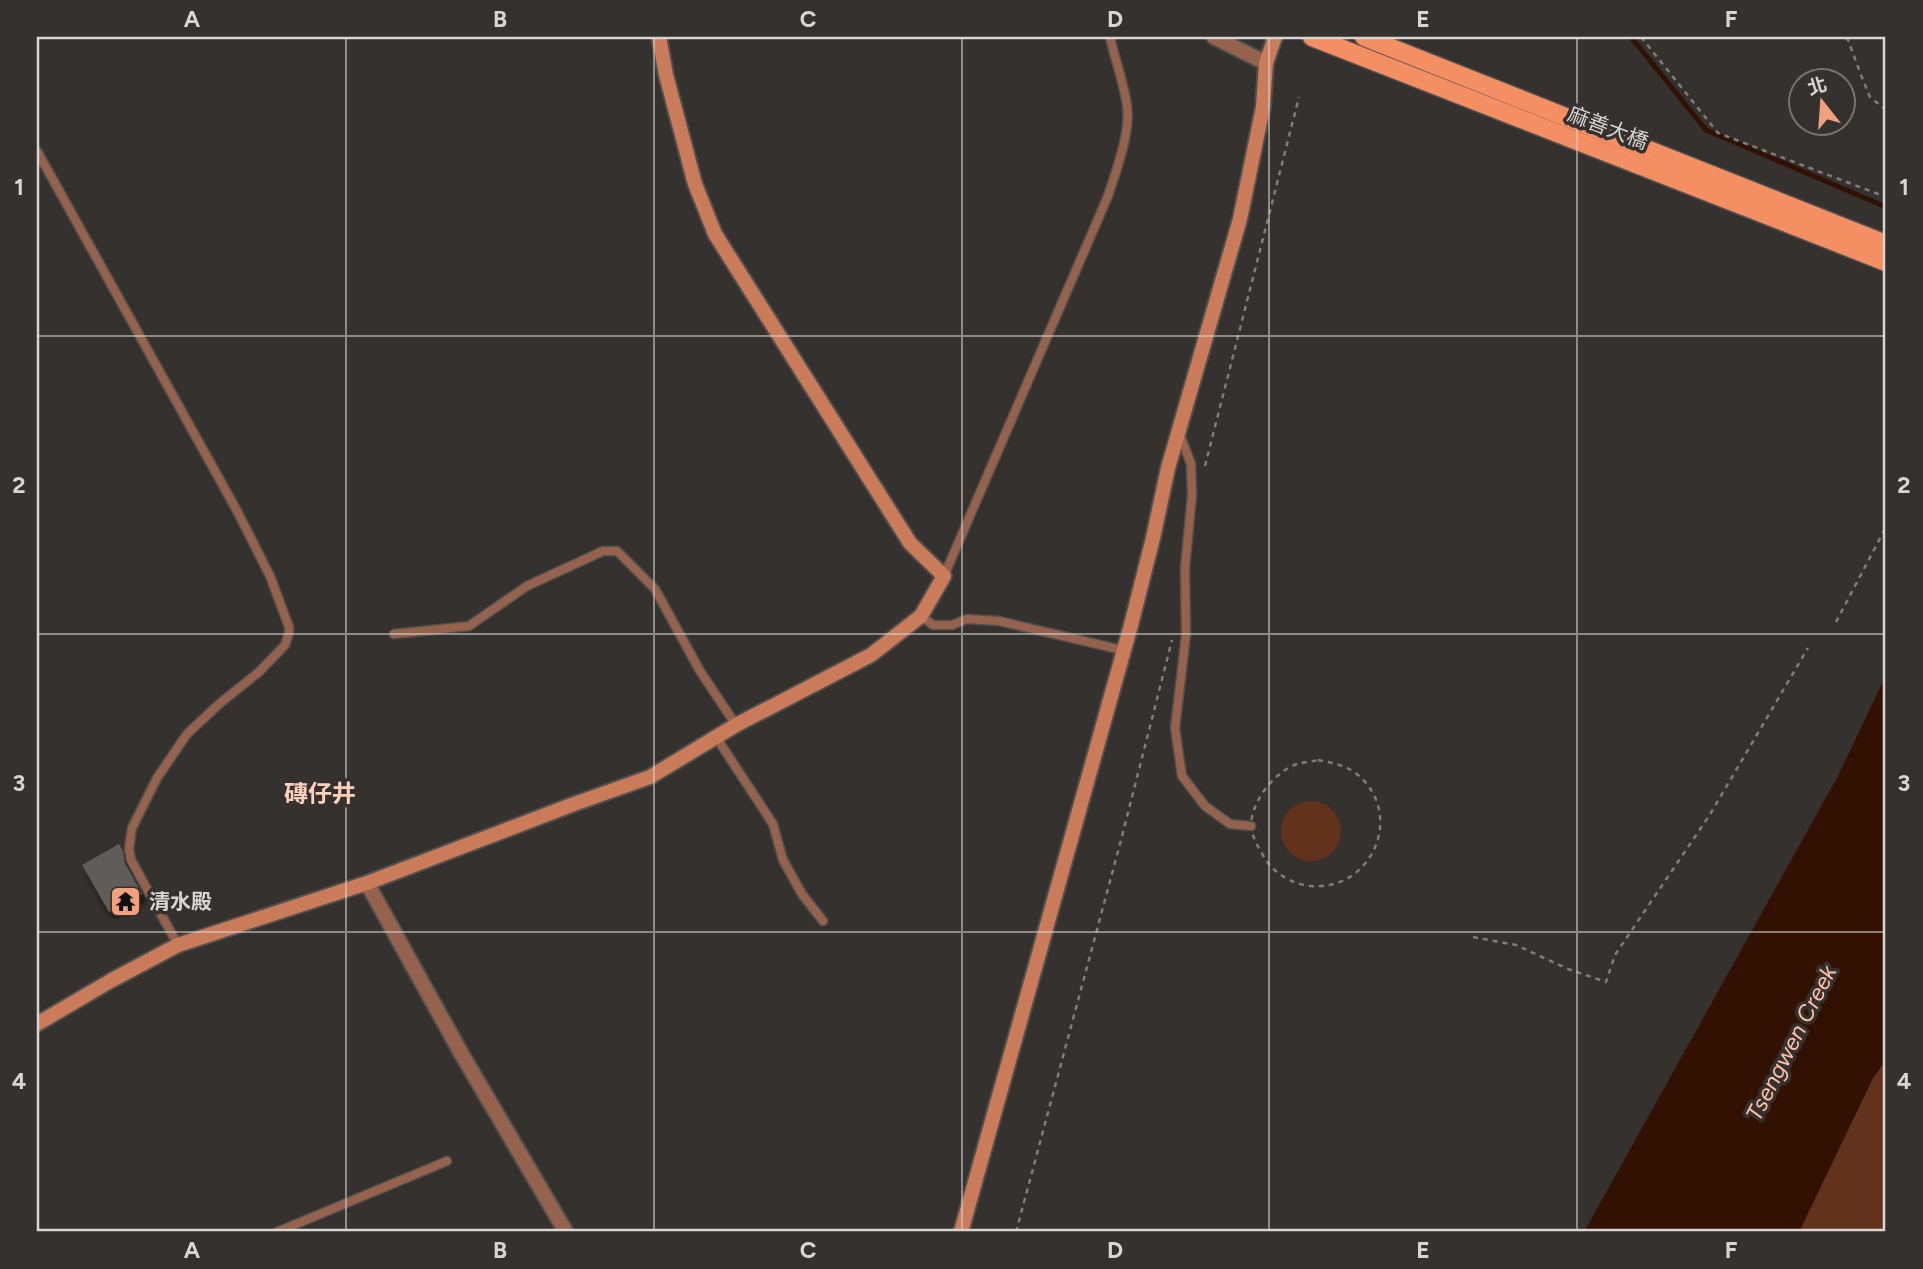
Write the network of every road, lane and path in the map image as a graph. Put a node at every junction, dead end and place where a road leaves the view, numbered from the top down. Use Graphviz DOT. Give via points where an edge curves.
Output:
graph roads {
  1 [pos="659,37"];
  2 [pos="1110,37"];
  3 [pos="1214,37"];
  4 [pos="1275,37"];
  5 [pos="1312,37"];
  6 [pos="1364,37"];
  7 [pos="1641,37"];
  8 [pos="1847,37"];
  9 [pos="1266,63"];
  10 [pos="1300,97"];
  11 [pos="1886,110"];
  12 [pos="37,150"];
  13 [pos="1886,197"];
  14 [pos="1886,243"];
  15 [pos="1886,262"];
  16 [pos="1179,433"];
  17 [pos="1192,495"];
  18 [pos="1886,527"];
  19 [pos="944,576"];
  20 [pos="921,617"];
  21 [pos="1836,622"];
  22 [pos="394,634"];
  23 [pos="1173,635"];
  24 [pos="1808,648"];
  25 [pos="1122,650"];
  26 [pos="736,725"];
  27 [pos="716,737"];
  28 [pos="1251,826"];
  29 [pos="367,883"];
  30 [pos="823,921"];
  31 [pos="1473,937"];
  32 [pos="178,945"];
  33 [pos="37,1024"];
  34 [pos="447,1161"];
  35 [pos="277,1232"];
  36 [pos="566,1232"];
  37 [pos="961,1232"];
  38 [pos="1016,1232"];
  1 -- 19 [label="street" via="695,184 715,234 910,543"];
  2 -- 19 [label="lane" via="1128,108 1117,167"];
  3 -- 9 [label="street"];
  4 -- 9 [label="street"];
  5 -- 15 [label="main road, 麻善大橋"];
  6 -- 14 [label="main road, 麻善大橋"];
  7 -- 13 [label="path" via="1718,133"];
  8 -- 11 [label="path" via="1871,97"];
  9 -- 16 [label="street" via="1263,107 1240,219"];
  10 -- 17 [label="path" via="1200,486"];
  12 -- 32 [label="lane" via="236,509 270,576 289,627 285,645 187,734 157,778 132,828 131,860"];
  16 -- 17 [label="lane" via="1191,464"];
  16 -- 25 [label="street"];
  17 -- 28 [label="lane" via="1185,568 1186,635 1175,728 1182,776 1205,806 1230,824"];
  18 -- 21 [label="path"];
  19 -- 20 [label="street"];
  20 -- 25 [label="lane" via="933,625 999,621"];
  20 -- 26 [label="street" via="870,654"];
  22 -- 26 [label="lane" via="469,626 527,586 603,551 617,551 655,589"];
  23 -- 38 [label="path"];
  24 -- 31 [label="path" via="1709,816 1615,955 1606,982 1516,945"];
  25 -- 37 [label="street"];
  26 -- 27 [label="street"];
  27 -- 29 [label="street" via="650,777"];
  27 -- 30 [label="lane" via="773,824 783,860"];
  28 -- 28 [label="path" via="1267,785 1277,775 1296,764 1318,760 1339,764 1357,775 1372,791 1380,812 1380,834 1373,855 1344,881 1323,887 1288,880 1270,866"];
  29 -- 32 [label="street"];
  29 -- 36 [label="street"];
  32 -- 33 [label="street"];
  34 -- 35 [label="lane"];
}
